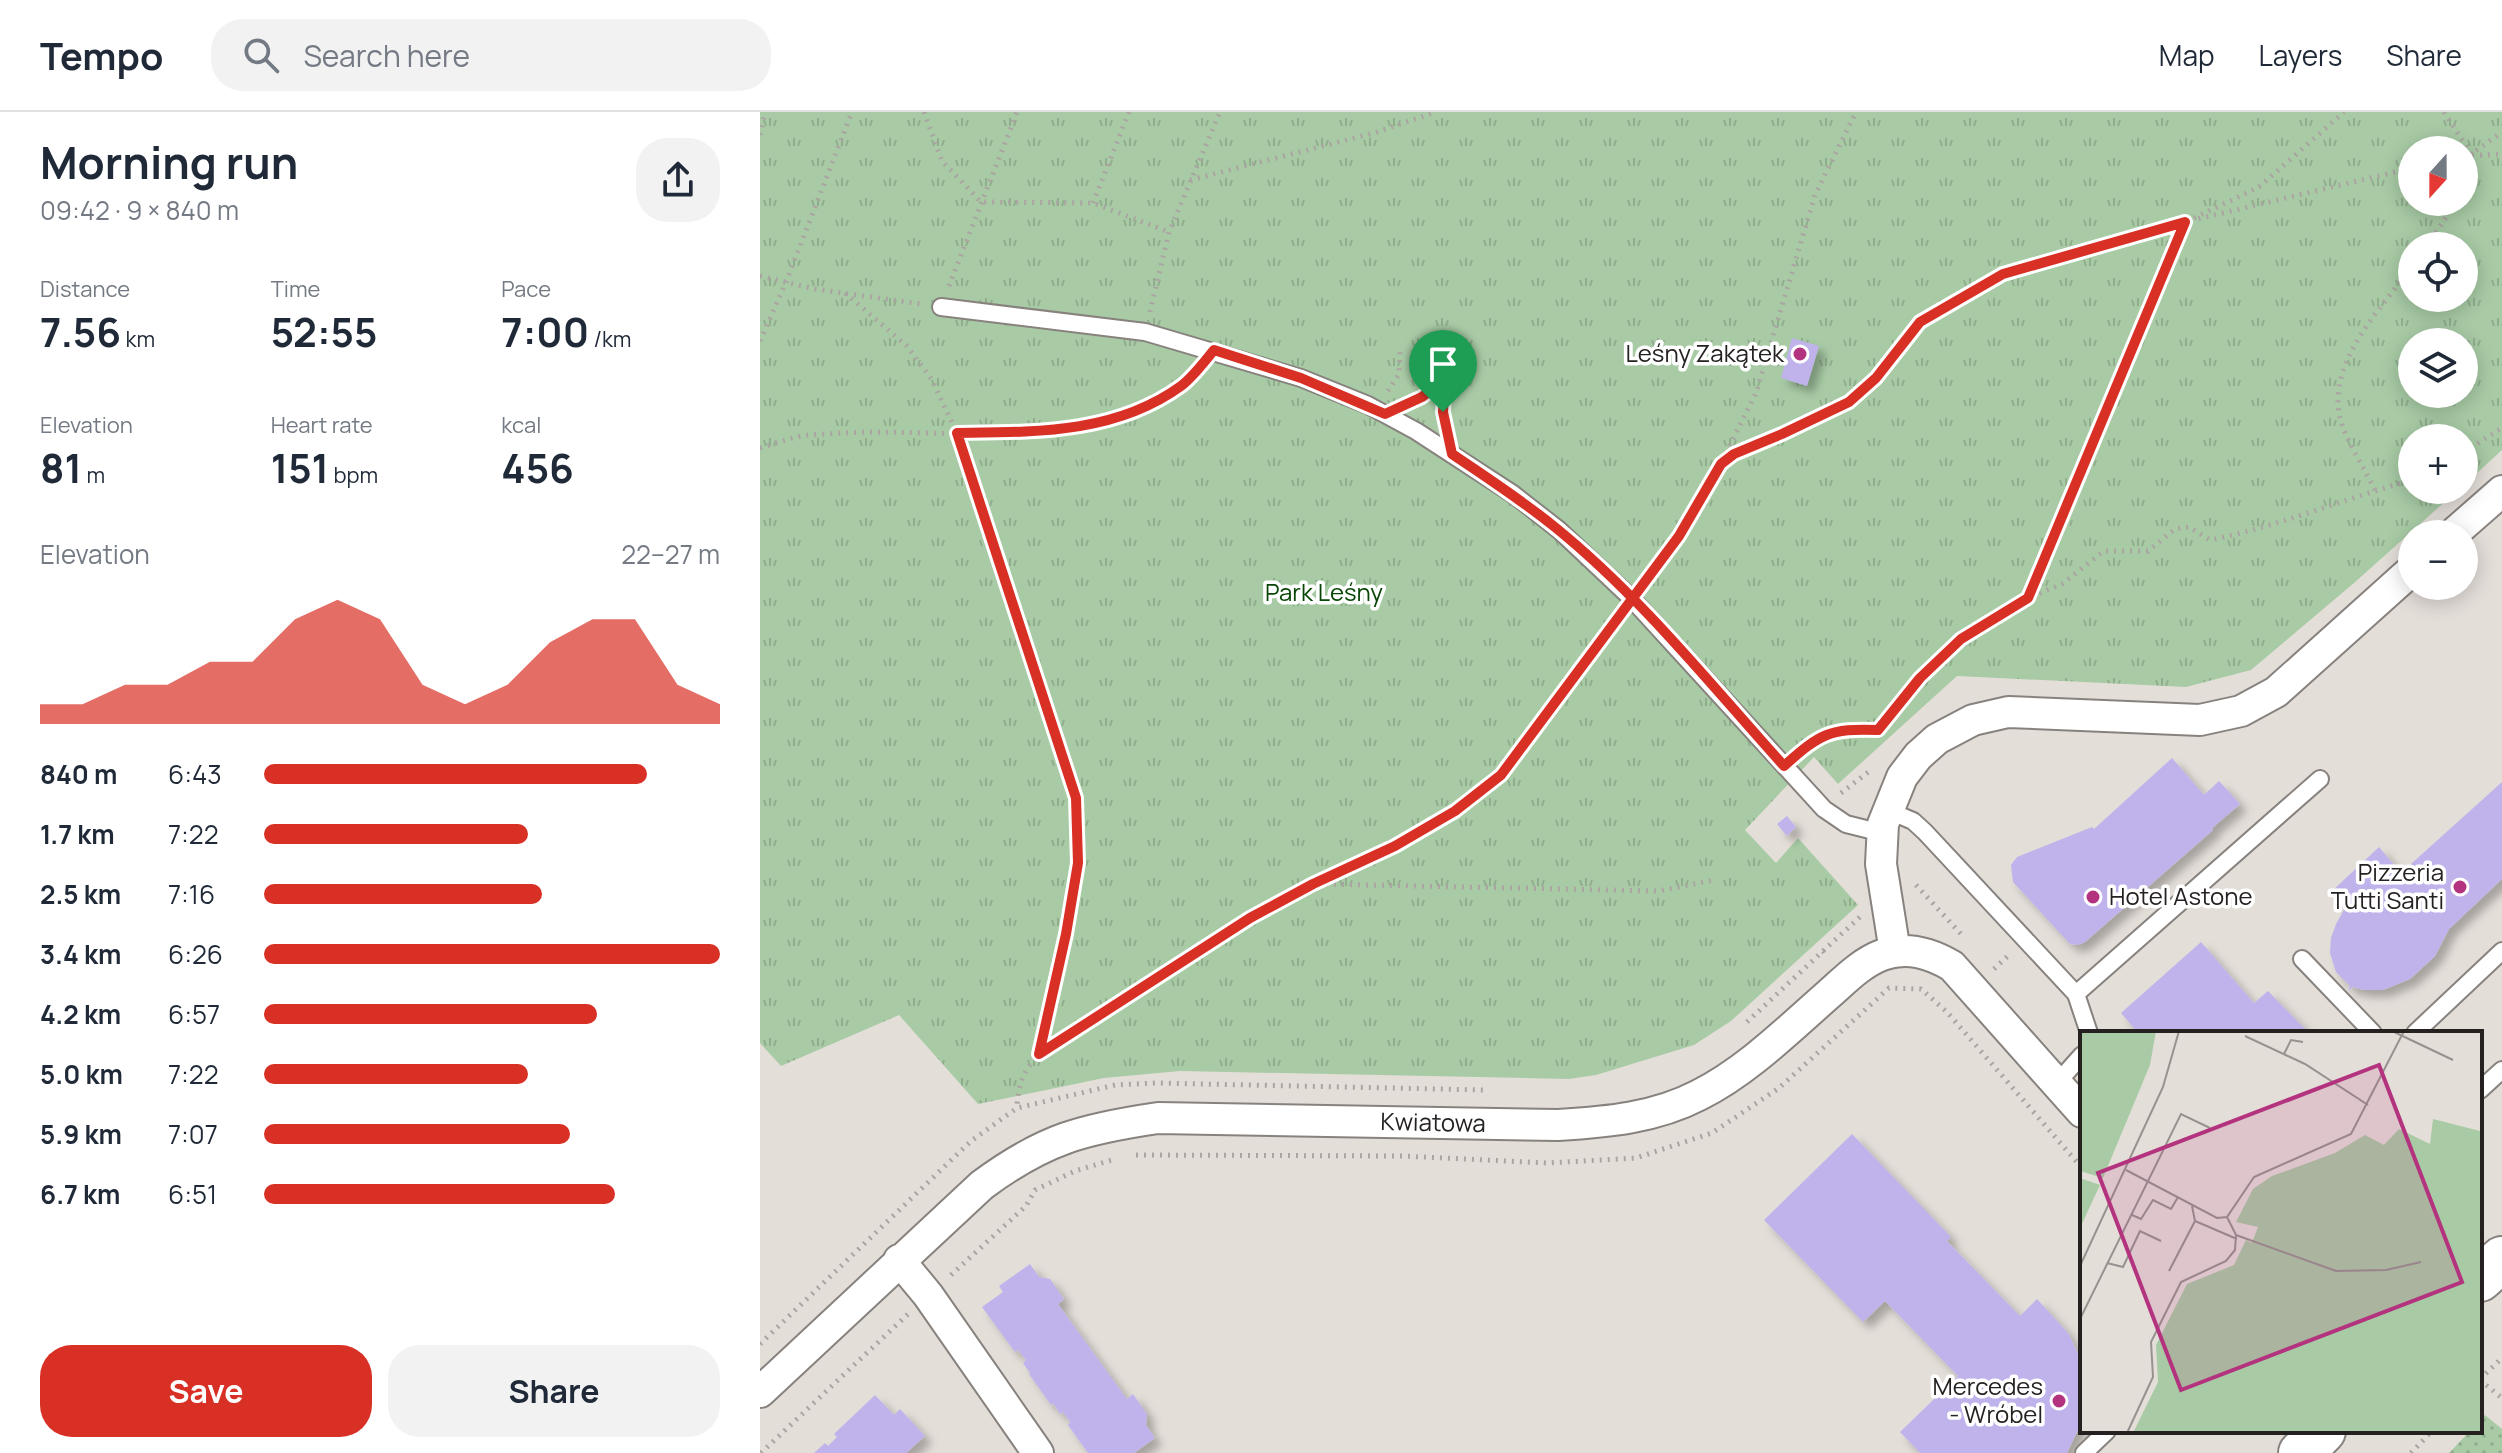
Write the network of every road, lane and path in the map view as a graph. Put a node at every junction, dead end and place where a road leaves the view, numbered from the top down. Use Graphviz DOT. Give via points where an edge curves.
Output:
graph roads {
  1 [pos="765,112"];
  2 [pos="852,112"];
  3 [pos="924,112"];
  4 [pos="1017,112"];
  5 [pos="1129,112"];
  6 [pos="1220,112"];
  7 [pos="1436,112"];
  8 [pos="1856,112"];
  9 [pos="2344,112"];
  10 [pos="2444,112"];
  11 [pos="2502,132"];
  12 [pos="760,135"];
  13 [pos="2457,136"];
  14 [pos="2478,148"];
  15 [pos="2502,154"];
  16 [pos="2478,155"];
  17 [pos="2398,171"];
  18 [pos="1190,180"];
  19 [pos="981,202"];
  20 [pos="1093,203"];
  21 [pos="2185,222"];
  22 [pos="1169,232"];
  23 [pos="760,276"];
  24 [pos="786,282"];
  25 [pos="2398,286"];
  26 [pos="845,293"];
  27 [pos="941,307"];
  28 [pos="1145,332"];
  29 [pos="760,341"];
  30 [pos="1465,344"];
  31 [pos="1214,350"];
  32 [pos="1400,350"];
  33 [pos="1450,375"];
  34 [pos="1368,405"];
  35 [pos="1385,414"];
  36 [pos="2502,428"];
  37 [pos="957,433"];
  38 [pos="2478,443"];
  39 [pos="760,448"];
  40 [pos="1452,454"];
  41 [pos="1721,464"];
  42 [pos="2398,484"];
  43 [pos="2375,490"];
  44 [pos="2502,491"];
  45 [pos="2469,520"];
  46 [pos="2398,583"];
  47 [pos="1631,598"];
  48 [pos="2028,598"];
  49 [pos="1784,766"];
  50 [pos="2320,779"];
  51 [pos="1884,822"];
  52 [pos="1714,880"];
  53 [pos="1313,884"];
  54 [pos="2502,951"];
  55 [pos="1895,952"];
  56 [pos="2302,959"];
  57 [pos="2076,994"];
  58 [pos="2088,1031"];
  59 [pos="2371,1031"];
  60 [pos="2417,1031"];
  61 [pos="1039,1054"];
  62 [pos="2080,1057"];
  63 [pos="2502,1070"];
  64 [pos="2057,1083"];
  65 [pos="2482,1088"];
  66 [pos="1017,1108"];
  67 [pos="2080,1110"];
  68 [pos="1131,1154"];
  69 [pos="1117,1159"];
  70 [pos="2080,1166"];
  71 [pos="2502,1259"];
  72 [pos="899,1260"];
  73 [pos="2482,1277"];
  74 [pos="928,1295"];
  75 [pos="2502,1358"];
  76 [pos="2482,1377"];
  77 [pos="2482,1381"];
  78 [pos="760,1392"];
  79 [pos="2502,1398"];
  80 [pos="2105,1433"];
  81 [pos="2321,1433"];
  82 [pos="2430,1433"];
  83 [pos="761,1453"];
  84 [pos="1038,1453"];
  85 [pos="2084,1453"];
  86 [pos="2301,1453"];
  87 [pos="2411,1453"];
  1 -- 12 [label="path"];
  2 -- 24 [label="path"];
  3 -- 19 [label="path" via="942,161"];
  4 -- 19 [label="path"];
  5 -- 20 [label="path"];
  6 -- 18 [label="path"];
  7 -- 18 [label="path"];
  8 -- 41 [label="path" via="1815,195 1756,393"];
  9 -- 21 [label="path" via="2259,187"];
  10 -- 13 [label="path"];
  11 -- 14 [label="path"];
  15 -- 16 [label="path"];
  17 -- 21 [label="path"];
  18 -- 22 [label="path"];
  19 -- 20 [label="path"];
  19 -- 27 [label="path"];
  20 -- 22 [label="path"];
  21 -- 41 [label="path" via="2003,274 1920,322 1876,378 1849,402"];
  21 -- 48 [label="path"];
  22 -- 28 [label="path"];
  23 -- 24 [label="path"];
  24 -- 26 [label="path"];
  24 -- 29 [label="path"];
  25 -- 43 [label="path" via="2354,347 2338,386 2341,419"];
  26 -- 27 [label="path"];
  26 -- 37 [label="path" via="907,346 932,380"];
  27 -- 28 [label="lane"];
  28 -- 31 [label="lane"];
  30 -- 33 [label="path"];
  31 -- 34 [label="lane"];
  31 -- 37 [label="path" via="1183,385 1144,408 1097,424 1035,432"];
  32 -- 34 [label="path" via="1395,383"];
  33 -- 35 [label="path" via="1422,397"];
  33 -- 40 [label="path" via="1443,412"];
  34 -- 35 [label="lane"];
  35 -- 40 [label="lane"];
  36 -- 38 [label="path"];
  37 -- 39 [label="path" via="803,436"];
  37 -- 61 [label="path" via="1076,798 1078,863"];
  40 -- 47 [label="lane" via="1559,530"];
  41 -- 47 [label="path" via="1679,536"];
  42 -- 43 [label="path"];
  43 -- 48 [label="path" via="2220,538 2210,540 2189,527 2175,529 2148,551 2104,551 2062,584"];
  44 -- 45 [label="street"];
  46 -- 51 [label="street" via="2276,692 2228,715 2200,720 2022,712 1959,725 1929,745 1902,777"];
  47 -- 49 [label="lane"];
  47 -- 53 [label="path" via="1501,775 1455,811 1395,846"];
  48 -- 49 [label="path" via="1961,639 1920,678 1878,730 1847,729 1814,739"];
  49 -- 51 [label="lane" via="1834,817 1853,827"];
  50 -- 57 [label="lane"];
  51 -- 55 [label="street" via="1881,864"];
  51 -- 57 [label="lane" via="1913,821"];
  52 -- 53 [label="path" via="1658,891"];
  53 -- 61 [label="path" via="1250,918"];
  54 -- 60 [label="lane"];
  55 -- 64 [label="street, Kwiatowa" via="1932,954 1952,966"];
  55 -- 72 [label="street, Kwiatowa" via="1867,962 1740,1069 1668,1110 1558,1125 1196,1117 1104,1126 1053,1141 1016,1160"];
  56 -- 59 [label="lane"];
  57 -- 58 [label="lane"];
  61 -- 66 [label="path" via="1019,1083"];
  62 -- 64 [label="lane"];
  63 -- 65 [label="lane"];
  64 -- 67 [label="street, Kwiatowa"];
  68 -- 70 [label="path" via="1547,1163 1636,1158 1712,1133 1779,1088 1889,988 1921,989 1947,1012"];
  69 -- 74 [label="path" via="1035,1190 1026,1206"];
  71 -- 73 [label="main road"];
  72 -- 74 [label="street"];
  72 -- 78 [label="street, Kwiatowa"];
  74 -- 83 [label="path"];
  74 -- 84 [label="street"];
  75 -- 76 [label="path"];
  77 -- 79 [label="path"];
  80 -- 85 [label="lane"];
  81 -- 86 [label="main road"];
  82 -- 87 [label="path"];
}
